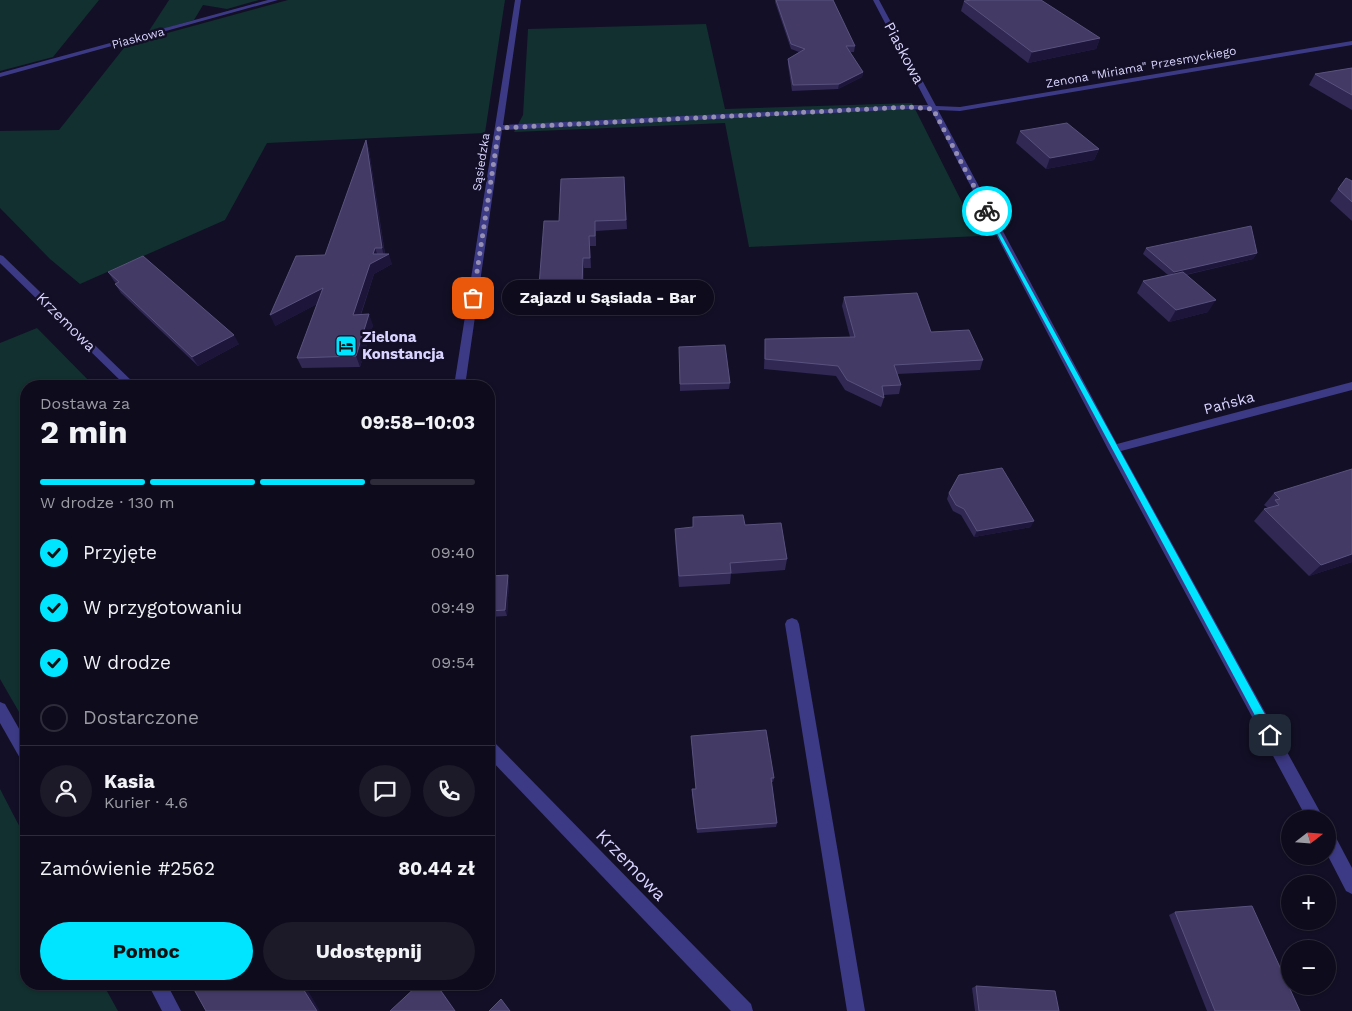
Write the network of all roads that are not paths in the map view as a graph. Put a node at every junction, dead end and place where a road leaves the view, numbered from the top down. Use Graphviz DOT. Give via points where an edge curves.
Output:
graph roads {
  1 [pos="275,0"];
  2 [pos="518,0"];
  3 [pos="876,0"];
  4 [pos="1352,42"];
  5 [pos="0,75"];
  6 [pos="933,109"];
  7 [pos="499,128"];
  8 [pos="0,258"];
  9 [pos="126,380"];
  10 [pos="461,380"];
  11 [pos="1352,386"];
  12 [pos="1114,449"];
  13 [pos="792,624"];
  14 [pos="0,708"];
  15 [pos="20,744"];
  16 [pos="495,753"];
  17 [pos="1311,810"];
  18 [pos="1336,855"];
  19 [pos="1352,885"];
  20 [pos="160,990"];
  21 [pos="172,1011"];
  22 [pos="744,1011"];
  23 [pos="856,1011"];
  1 -- 5 [label="street, Piaskowa"];
  2 -- 7 [label="street, Sąsiedzka"];
  3 -- 6 [label="street, Piaskowa"];
  4 -- 6 [label="street, Zenona \"Miriama\" Przesmyckiego" via="960,109"];
  6 -- 7 [label="street, Zenona \"Miriama\" Przesmyckiego" via="908,107"];
  6 -- 12 [label="street, Piaskowa"];
  7 -- 10 [label="street, Sąsiedzka"];
  8 -- 9 [label="street, Krzemowa"];
  11 -- 12 [label="street, Pańska"];
  12 -- 17 [label="street, Piaskowa"];
  13 -- 23 [label="street"];
  14 -- 15 [label="street"];
  16 -- 22 [label="street, Krzemowa"];
  18 -- 19 [label="street"];
  20 -- 21 [label="street"];
}
